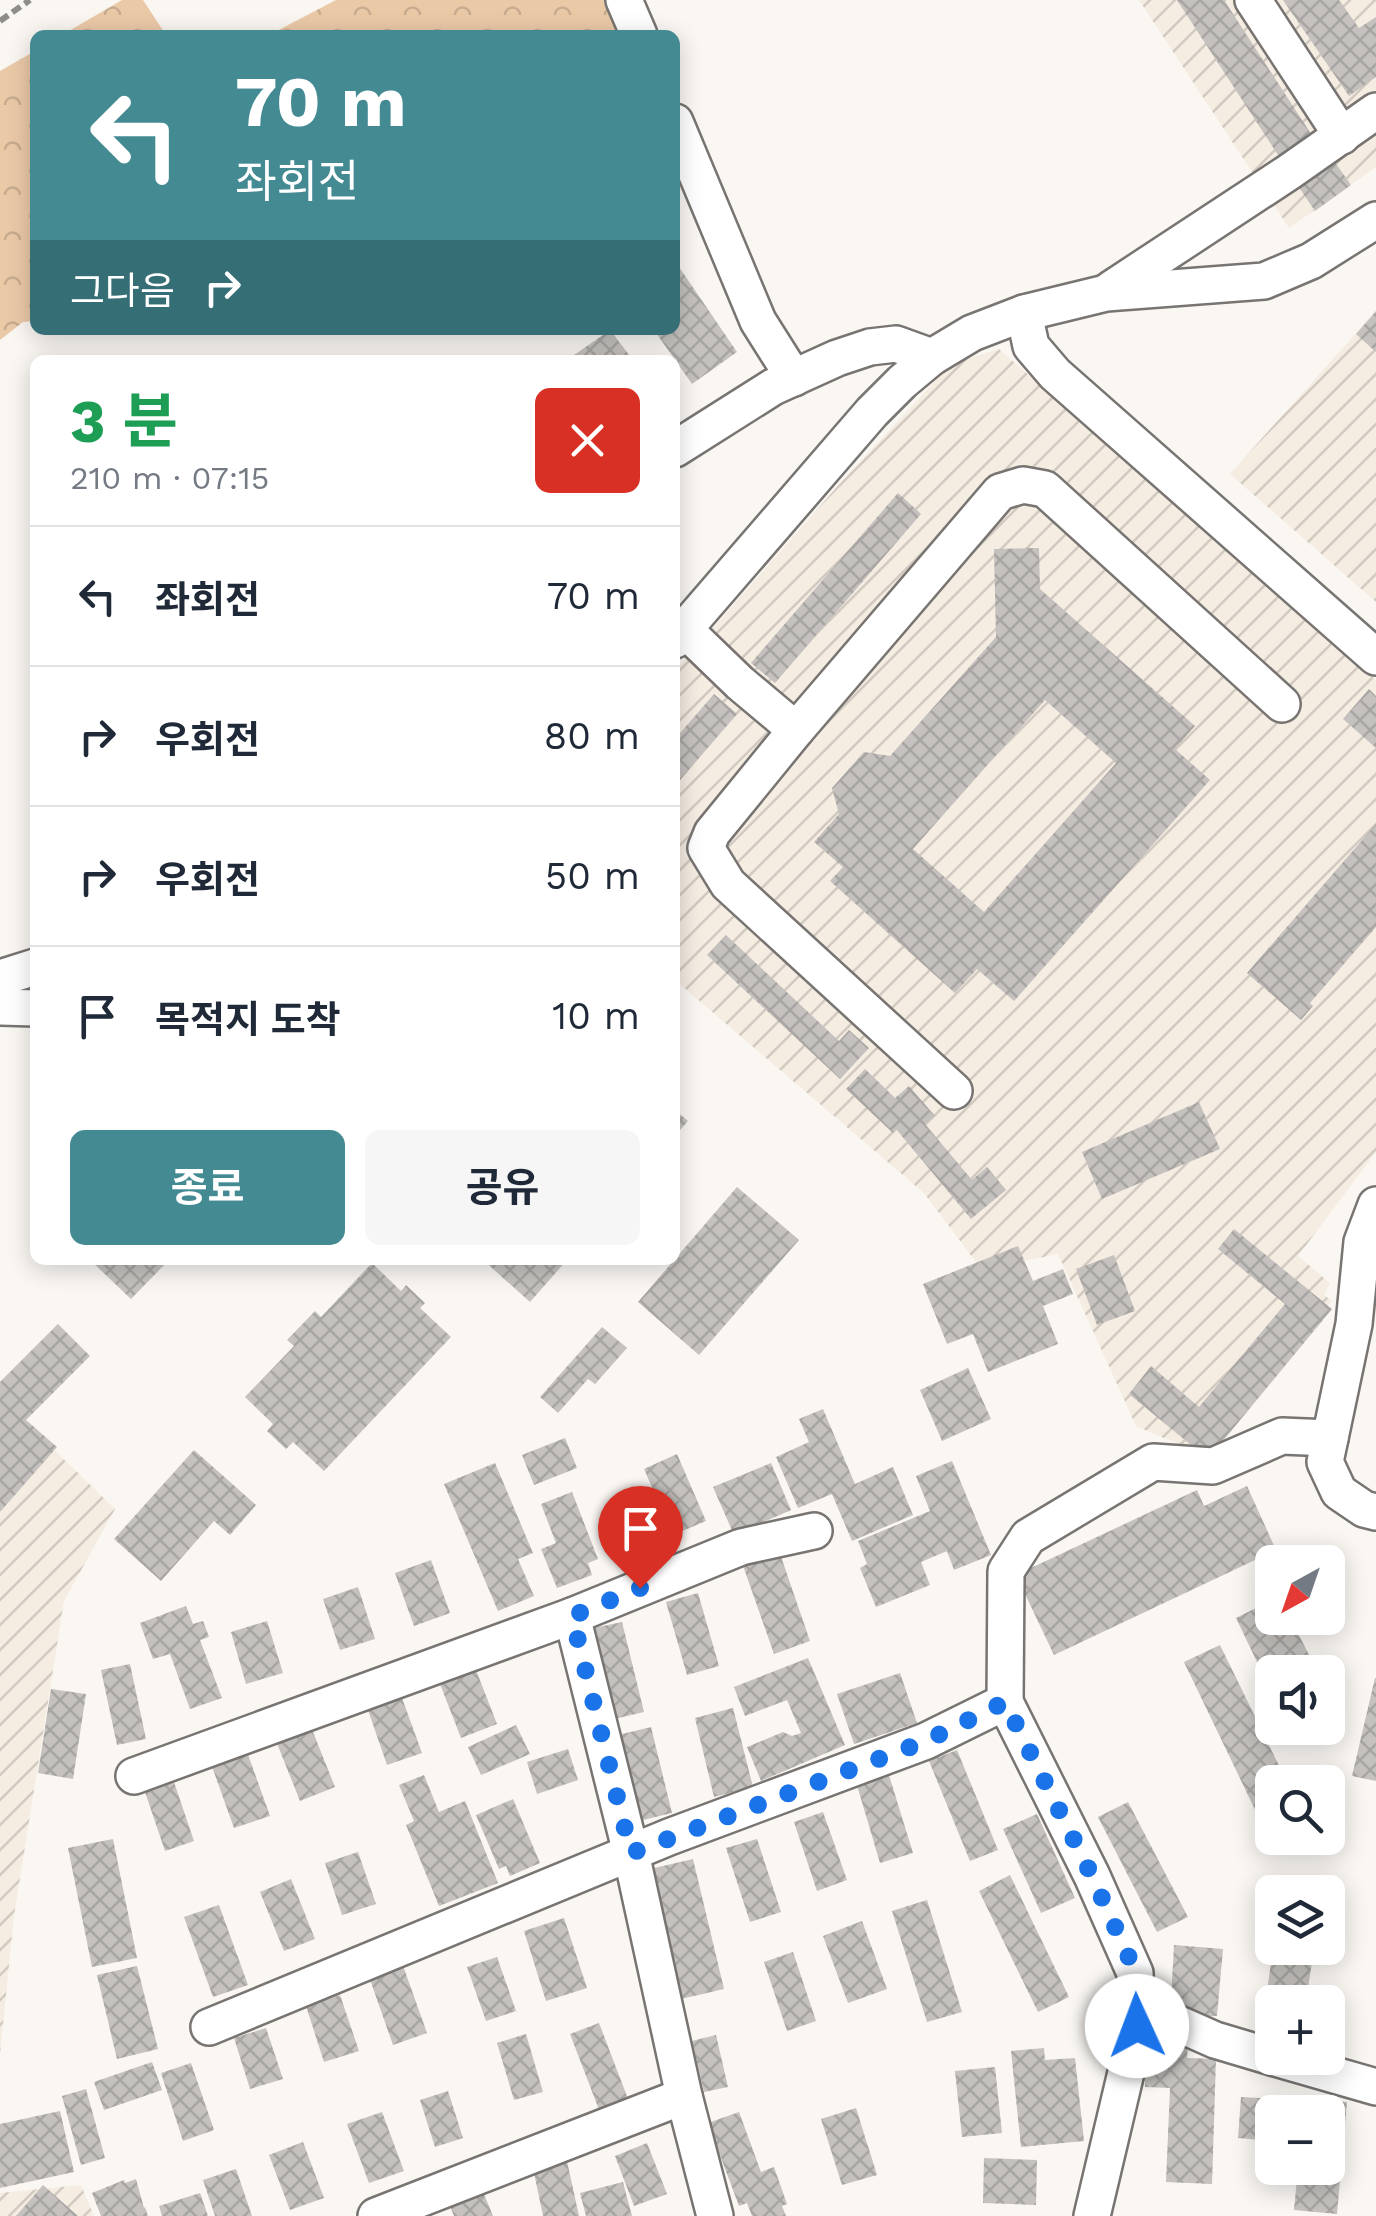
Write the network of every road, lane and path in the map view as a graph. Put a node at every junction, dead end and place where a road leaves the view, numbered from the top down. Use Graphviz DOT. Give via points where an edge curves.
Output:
graph roads {
  1 [pos="30,0"];
  2 [pos="624,0"];
  3 [pos="1253,0"];
  4 [pos="0,21"];
  5 [pos="637,30"];
  6 [pos="1376,111"];
  7 [pos="680,134"];
  8 [pos="1342,136"];
  9 [pos="1369,233"];
  10 [pos="1106,292"];
  11 [pos="1024,313"];
  12 [pos="932,357"];
  13 [pos="794,378"];
  14 [pos="680,446"];
  15 [pos="680,635"];
  16 [pos="1376,658"];
  17 [pos="1282,704"];
  18 [pos="796,730"];
  19 [pos="30,969"];
  20 [pos="0,978"];
  21 [pos="0,1006"];
  22 [pos="30,1008"];
  23 [pos="954,1091"];
  24 [pos="1376,1205"];
  25 [pos="1330,1438"];
  26 [pos="1376,1512"];
  27 [pos="814,1531"];
  28 [pos="572,1616"];
  29 [pos="1005,1702"];
  30 [pos="134,1776"];
  31 [pos="631,1853"];
  32 [pos="1136,2005"];
  33 [pos="208,2027"];
  34 [pos="1255,2052"];
  35 [pos="1335,2075"];
  36 [pos="1376,2087"];
  37 [pos="684,2096"];
  38 [pos="376,2216"];
  39 [pos="715,2216"];
  40 [pos="1092,2216"];
  1 -- 4 [label="path"];
  2 -- 5 [label="street"];
  3 -- 8 [label="street"];
  6 -- 8 [label="street"];
  7 -- 13 [label="street" via="758,320"];
  8 -- 10 [label="street"];
  9 -- 10 [label="street" via="1264,280"];
  10 -- 11 [label="street"];
  11 -- 12 [label="street"];
  11 -- 16 [label="street" via="1031,346 1055,374"];
  12 -- 13 [label="street" via="896,344 870,347"];
  12 -- 15 [label="street" via="872,412"];
  13 -- 14 [label="street"];
  15 -- 18 [label="street"];
  17 -- 18 [label="street" via="1045,489 1024,485 1000,492"];
  18 -- 23 [label="street" via="706,848 728,884"];
  19 -- 20 [label="street"];
  21 -- 22 [label="street"];
  24 -- 25 [label="street" via="1362,1242 1354,1324"];
  25 -- 26 [label="street" via="1324,1462 1339,1492"];
  25 -- 29 [label="street" via="1282,1436 1213,1466 1153,1462 1028,1537 1006,1571"];
  27 -- 28 [label="street" via="742,1547"];
  28 -- 30 [label="street"];
  28 -- 31 [label="street"];
  29 -- 31 [label="street" via="926,1741"];
  29 -- 32 [label="street" via="1136,1973"];
  31 -- 33 [label="street"];
  31 -- 37 [label="street"];
  32 -- 34 [label="street"];
  32 -- 40 [label="street" via="1137,2026"];
  35 -- 36 [label="street"];
  37 -- 38 [label="street"];
  37 -- 39 [label="street"];
}
